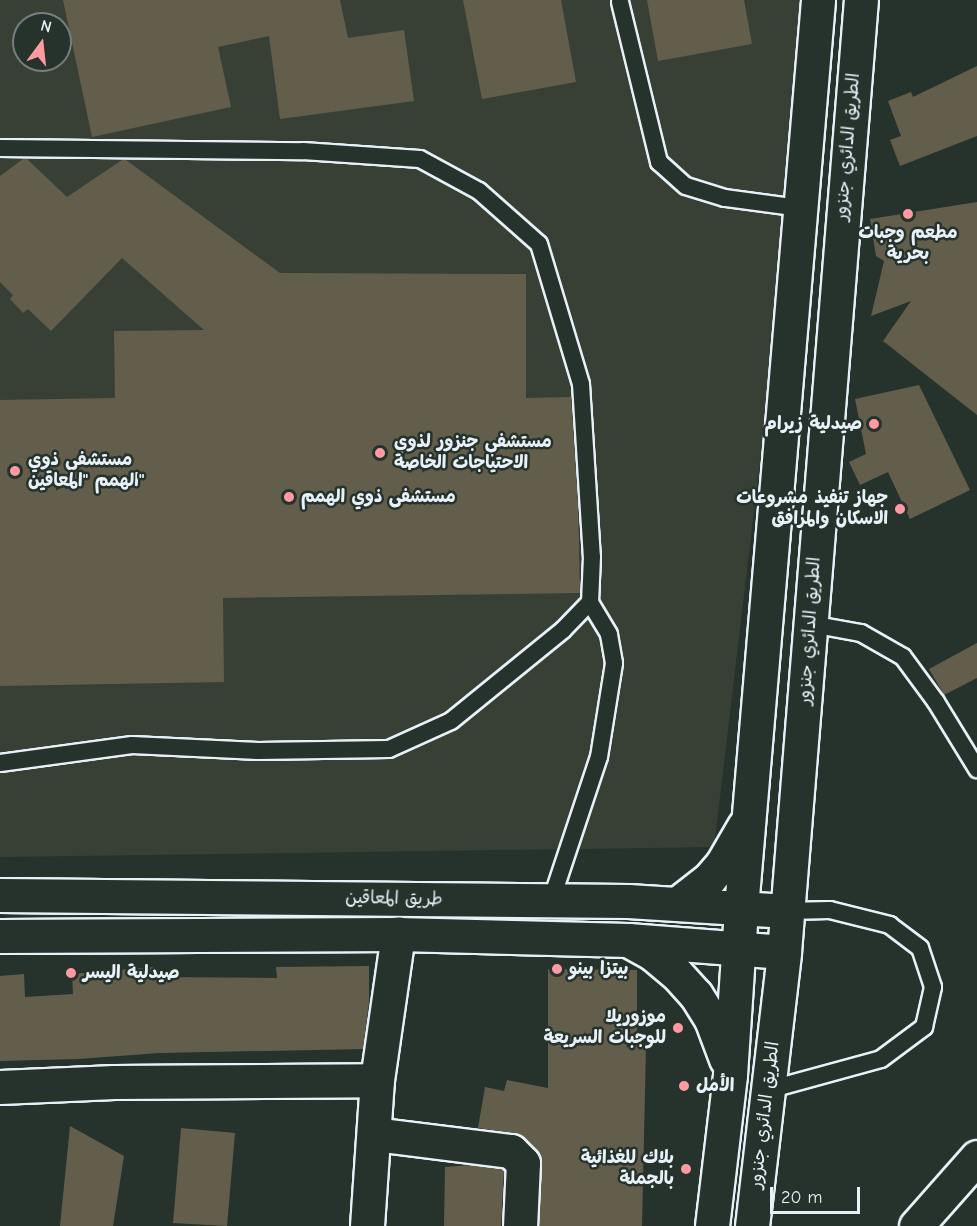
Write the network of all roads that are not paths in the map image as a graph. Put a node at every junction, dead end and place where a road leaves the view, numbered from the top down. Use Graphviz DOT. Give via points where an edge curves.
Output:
graph roads {
  1 [pos="818,0"];
  2 [pos="861,0"];
  3 [pos="621,2"];
  4 [pos="0,148"];
  5 [pos="800,208"];
  6 [pos="590,602"];
  7 [pos="811,624"];
  8 [pos="0,763"];
  9 [pos="977,769"];
  10 [pos="750,811"];
  11 [pos="0,895"];
  12 [pos="551,901"];
  13 [pos="677,904"];
  14 [pos="741,908"];
  15 [pos="787,911"];
  16 [pos="398,934"];
  17 [pos="0,936"];
  18 [pos="628,940"];
  19 [pos="740,948"];
  20 [pos="784,952"];
  21 [pos="730,1075"];
  22 [pos="377,1080"];
  23 [pos="0,1087"];
  24 [pos="768,1090"];
  25 [pos="374,1134"];
  26 [pos="977,1157"];
  27 [pos="367,1226"];
  28 [pos="520,1226"];
  29 [pos="712,1226"];
  30 [pos="752,1226"];
  31 [pos="916,1226"];
  1 -- 5 [label="main road"];
  2 -- 7 [label="main road, الطريق الدائري جنزور"];
  3 -- 5 [label="lane" via="659,162 686,186 726,198"];
  4 -- 6 [label="lane" via="303,151 420,159 479,191 539,244 581,384 592,557"];
  5 -- 10 [label="main road"];
  6 -- 8 [label="lane" via="563,630 451,721 389,749 258,751 132,745"];
  6 -- 12 [label="lane" via="609,634 614,663 599,757"];
  7 -- 9 [label="lane" via="861,633 903,657"];
  7 -- 15 [label="main road, الطريق الدائري جنزور"];
  10 -- 13 [label="main road" via="722,864"];
  10 -- 14 [label="main road"];
  11 -- 12 [label="main road, طريق المعاقين"];
  12 -- 13 [label="main road, طريق المعاقين"];
  13 -- 14 [label="main road, طريق المعاقين"];
  14 -- 15 [label="main road, طريق المعاقين"];
  14 -- 19 [label="main road"];
  15 -- 20 [label="main road, الطريق الدائري جنزور"];
  15 -- 24 [label="lane" via="830,909 890,925 920,948 933,987 924,1027 881,1059"];
  16 -- 17 [label="main road, طريق المعاقين"];
  16 -- 18 [label="main road, طريق المعاقين"];
  16 -- 22 [label="main road"];
  18 -- 19 [label="main road, طريق المعاقين"];
  18 -- 21 [label="main road" via="653,954 696,995 711,1019"];
  19 -- 20 [label="main road, طريق المعاقين"];
  19 -- 21 [label="main road"];
  20 -- 24 [label="main road, الطريق الدائري جنزور"];
  21 -- 29 [label="main road"];
  22 -- 23 [label="main road"];
  22 -- 25 [label="main road"];
  24 -- 30 [label="main road, الطريق الدائري جنزور"];
  25 -- 27 [label="main road"];
  25 -- 28 [label="main road" via="511,1151 522,1163"];
  26 -- 31 [label="main road"];
}
